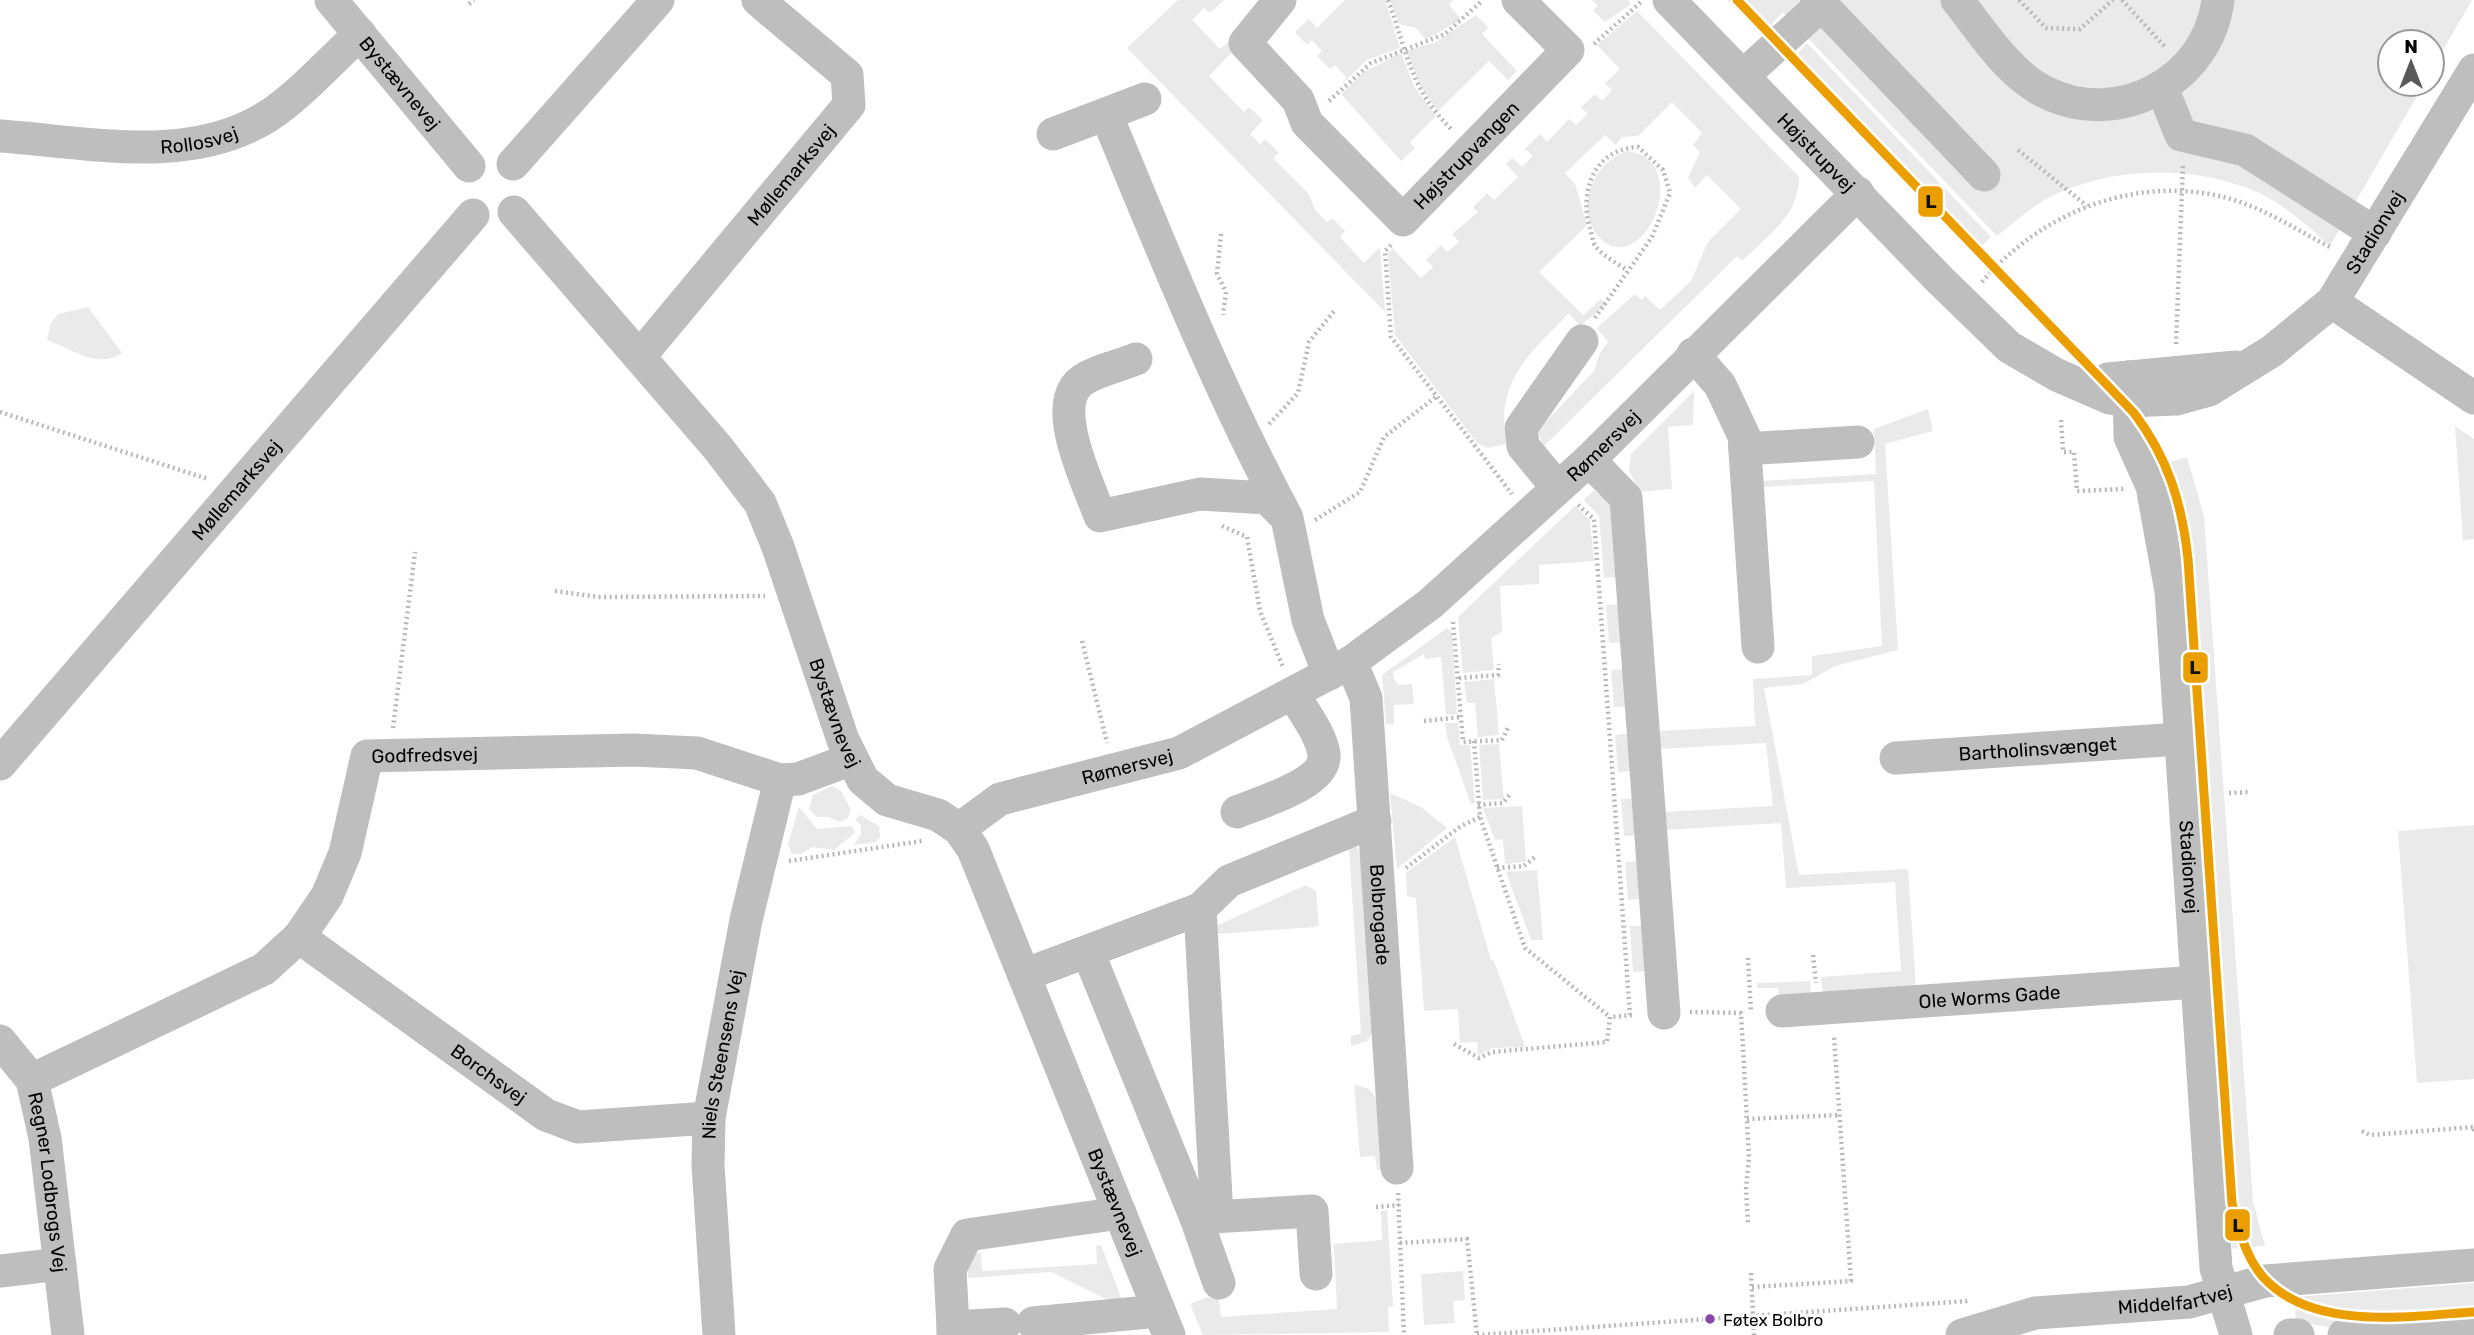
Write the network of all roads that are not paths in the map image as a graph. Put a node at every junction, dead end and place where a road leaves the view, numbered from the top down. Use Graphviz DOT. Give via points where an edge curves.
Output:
graph roads {
  1 [pos="331,0"];
  2 [pos="658,0"];
  3 [pos="758,0"];
  4 [pos="1280,0"];
  5 [pos="1518,0"];
  6 [pos="1669,0"];
  7 [pos="1957,0"];
  8 [pos="2218,0"];
  9 [pos="1819,2"];
  10 [pos="360,34"];
  11 [pos="2473,75"];
  12 [pos="1743,76"];
  13 [pos="2162,88"];
  14 [pos="1145,99"];
  15 [pos="1106,114"];
  16 [pos="1053,134"];
  17 [pos="0,136"];
  18 [pos="513,164"];
  19 [pos="469,166"];
  20 [pos="1984,175"];
  21 [pos="1858,194"];
  22 [pos="514,212"];
  23 [pos="473,215"];
  24 [pos="2366,247"];
  25 [pos="2332,302"];
  26 [pos="1964,303"];
  27 [pos="1582,341"];
  28 [pos="1693,354"];
  29 [pos="640,356"];
  30 [pos="1136,359"];
  31 [pos="2244,366"];
  32 [pos="2129,389"];
  33 [pos="2474,398"];
  34 [pos="1858,442"];
  35 [pos="1745,449"];
  36 [pos="1589,460"];
  37 [pos="1556,486"];
  38 [pos="1289,527"];
  39 [pos="1758,647"];
  40 [pos="1340,668"];
  41 [pos="1293,694"];
  42 [pos="2180,739"];
  43 [pos="1896,758"];
  44 [pos="852,759"];
  45 [pos="0,764"];
  46 [pos="780,780"];
  47 [pos="1237,812"];
  48 [pos="1374,821"];
  49 [pos="959,829"];
  50 [pos="1200,909"];
  51 [pos="299,937"];
  52 [pos="1088,952"];
  53 [pos="1024,975"];
  54 [pos="2197,982"];
  55 [pos="1677,1012"];
  56 [pos="1766,1012"];
  57 [pos="0,1041"];
  58 [pos="32,1080"];
  59 [pos="709,1118"];
  60 [pos="1397,1168"];
  61 [pos="1120,1213"];
  62 [pos="1206,1217"];
  63 [pos="60,1264"];
  64 [pos="2474,1265"];
  65 [pos="0,1271"];
  66 [pos="1317,1274"];
  67 [pos="1219,1283"];
  68 [pos="2223,1293"];
  69 [pos="1164,1323"];
  70 [pos="2474,1326"];
  71 [pos="1076,1328"];
  72 [pos="953,1331"];
  73 [pos="68,1335"];
  74 [pos="719,1335"];
  75 [pos="1962,1335"];
  76 [pos="2236,1335"];
  77 [pos="2290,1335"];
  78 [pos="2298,1335"];
  79 [pos="2344,1335"];
  1 -- 10 [label="street, Bystævnevej"];
  2 -- 18 [label="street"];
  3 -- 29 [label="street, Møllemarksvej" via="847,75 849,105"];
  4 -- 5 [label="street, Højstrupvangen" via="1245,43 1298,100 1307,123 1403,220 1568,50"];
  6 -- 12 [label="street, Højstrupvej"];
  7 -- 13 [label="street" via="2019,74 2044,92 2073,102 2104,105 2134,100"];
  8 -- 13 [label="street" via="2205,44 2186,69"];
  9 -- 12 [label="street"];
  9 -- 20 [label="street"];
  10 -- 17 [label="street, Rollosvej" via="269,116 224,138 166,148"];
  10 -- 19 [label="street, Bystævnevej"];
  11 -- 24 [label="street, Stadionvej"];
  12 -- 21 [label="street, Højstrupvej"];
  13 -- 24 [label="street" via="2181,135 2245,150"];
  14 -- 15 [label="street"];
  15 -- 16 [label="street"];
  15 -- 38 [label="street" via="1203,347"];
  18 -- 19 [label="street" via="491,157"];
  18 -- 22 [label="street" via="524,188"];
  19 -- 23 [label="street" via="460,191"];
  21 -- 26 [label="street, Højstrupvej"];
  21 -- 28 [label="street, Rømersvej"];
  22 -- 23 [label="street" via="495,221"];
  22 -- 29 [label="street, Bystævnevej"];
  23 -- 45 [label="street, Møllemarksvej"];
  24 -- 25 [label="street, Stadionvej"];
  25 -- 31 [label="street, Stadionvej" via="2272,351"];
  25 -- 33 [label="street"];
  26 -- 32 [label="street, Stadionvej" via="2009,346 2057,375 2110,398"];
  27 -- 37 [label="street" via="1521,428 1523,446"];
  28 -- 35 [label="street" via="1720,385 1744,436"];
  28 -- 36 [label="street, Rømersvej"];
  29 -- 44 [label="street, Bystævnevej" via="760,503"];
  30 -- 38 [label="street" via="1082,381 1070,395 1069,426 1100,516 1200,494 1266,498"];
  31 -- 32 [label="street, Stadionvej" via="2174,373"];
  31 -- 32 [label="street, Stadionvej" via="2193,396"];
  32 -- 42 [label="street, Stadionvej" via="2130,437 2152,486 2165,546"];
  34 -- 35 [label="street"];
  35 -- 39 [label="street"];
  36 -- 37 [label="street, Rømersvej"];
  36 -- 55 [label="street" via="1626,498"];
  37 -- 40 [label="street, Rømersvej" via="1430,604"];
  38 -- 40 [label="street" via="1308,620"];
  40 -- 41 [label="street, Rømersvej"];
  40 -- 48 [label="street, Bolbrogade" via="1366,698"];
  41 -- 47 [label="street" via="1321,746 1322,766 1312,779"];
  41 -- 49 [label="street, Rømersvej" via="1179,753 1000,799"];
  42 -- 43 [label="street, Bartholinsvænget"];
  42 -- 54 [label="street, Stadionvej"];
  44 -- 46 [label="street, Godfredsvej" via="798,779"];
  44 -- 49 [label="street, Bystævnevej" via="863,780 887,800 938,816"];
  46 -- 51 [label="street, Godfredsvej" via="697,753 634,750 367,756 345,853 327,896"];
  46 -- 59 [label="street, Niels Steensens Vej" via="746,920"];
  48 -- 50 [label="street" via="1229,881"];
  48 -- 60 [label="street, Bolbrogade"];
  49 -- 53 [label="street, Bystævnevej" via="973,849"];
  50 -- 52 [label="street"];
  50 -- 62 [label="street"];
  51 -- 58 [label="street, Godfredsvej" via="264,968"];
  51 -- 59 [label="street, Borchsvej" via="546,1115 578,1127"];
  52 -- 53 [label="street"];
  52 -- 62 [label="street"];
  53 -- 61 [label="street, Bystævnevej"];
  54 -- 56 [label="street, Ole Worms Gade"];
  54 -- 68 [label="street, Stadionvej" via="2216,1268"];
  57 -- 58 [label="street, Regner Lodbrogs Vej"];
  58 -- 63 [label="street, Regner Lodbrogs Vej" via="45,1138"];
  59 -- 74 [label="street, Niels Steensens Vej"];
  61 -- 69 [label="street, Bystævnevej"];
  61 -- 72 [label="street" via="967,1235 950,1269"];
  62 -- 66 [label="street" via="1312,1210"];
  62 -- 67 [label="street"];
  63 -- 65 [label="street"];
  63 -- 73 [label="street, Regner Lodbrogs Vej"];
  64 -- 68 [label="street, Middelfartvej" via="2265,1281"];
  68 -- 75 [label="street, Middelfartvej" via="2189,1302 2035,1313"];
  68 -- 76 [label="street, Stadionvej"];
  69 -- 71 [label="street"];
  70 -- 79 [label="street"];
  71 -- 72 [label="street" via="1019,1323"];
  77 -- 78 [label="street"];
}
